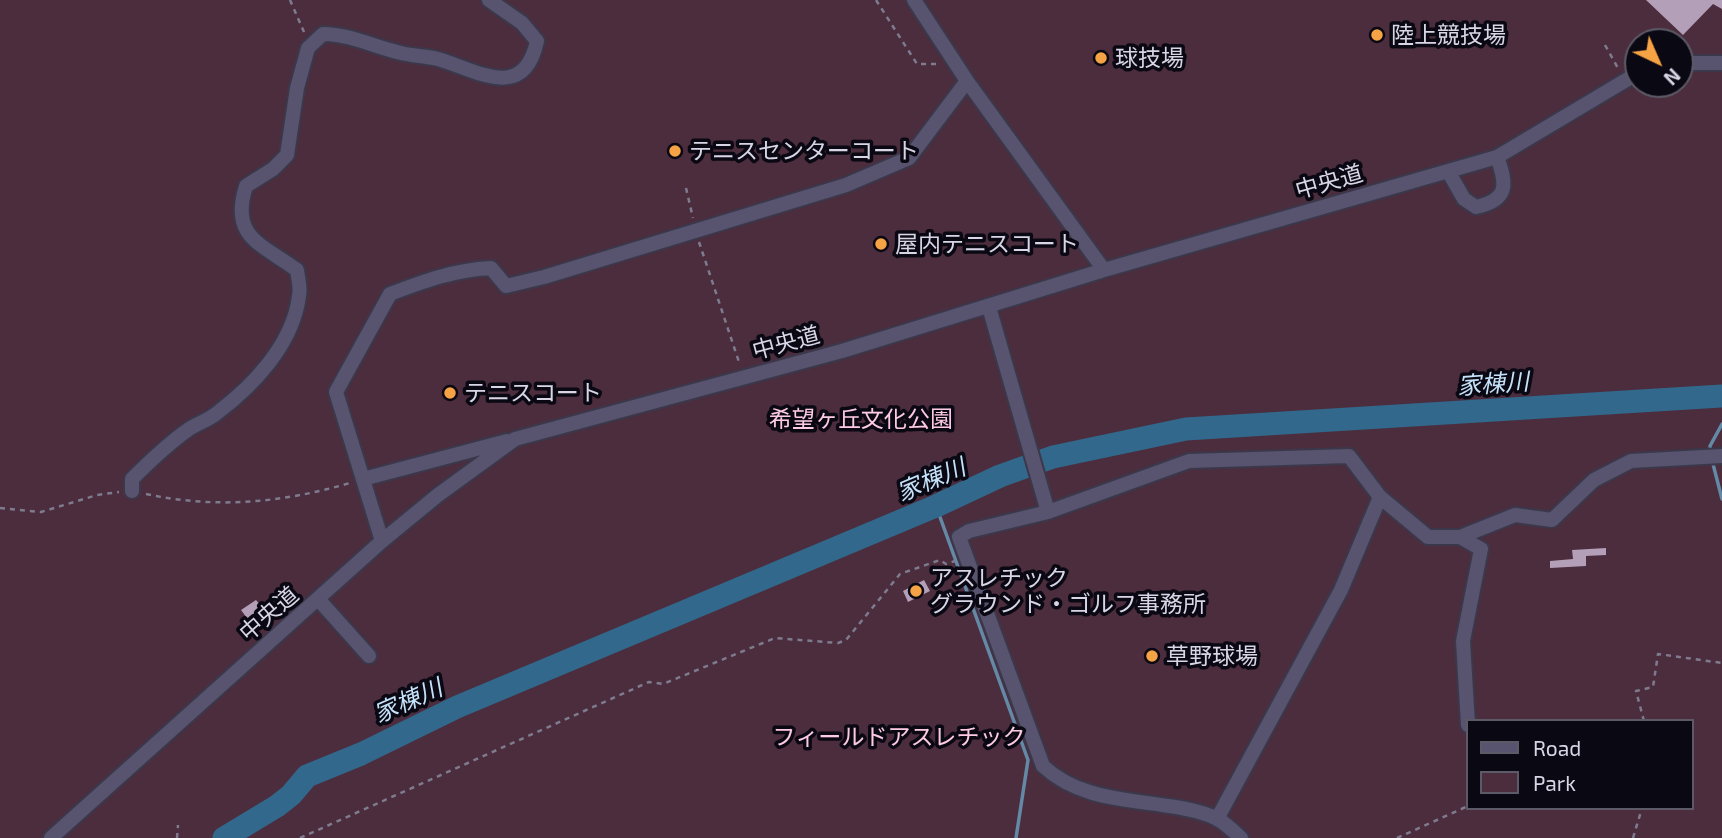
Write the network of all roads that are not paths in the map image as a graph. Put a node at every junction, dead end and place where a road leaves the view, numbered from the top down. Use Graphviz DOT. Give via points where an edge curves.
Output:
graph roads {
  1 [pos="489,0"];
  2 [pos="914,0"];
  3 [pos="1694,62"];
  4 [pos="1722,63"];
  5 [pos="1624,79"];
  6 [pos="967,82"];
  7 [pos="1497,157"];
  8 [pos="1448,171"];
  9 [pos="1104,270"];
  10 [pos="989,307"];
  11 [pos="515,439"];
  12 [pos="1722,456"];
  13 [pos="363,479"];
  14 [pos="132,491"];
  15 [pos="1380,497"];
  16 [pos="1048,512"];
  17 [pos="1460,537"];
  18 [pos="382,541"];
  19 [pos="319,600"];
  20 [pos="369,656"];
  21 [pos="1468,719"];
  22 [pos="1217,819"];
  23 [pos="51,838"];
  24 [pos="1241,838"];
  1 -- 14 [label="lane" via="522,23 537,41 533,59 520,73 485,76 342,34 323,34 308,48 287,155 246,186 240,205 240,222 250,236 297,270 300,295 291,324 272,360 216,415 190,429 149,463 132,479"];
  2 -- 6 [label="lane"];
  3 -- 4 [label="lane"];
  5 -- 7 [label="lane, 中央道"];
  6 -- 9 [label="lane"];
  6 -- 13 [label="lane" via="909,158 846,185 506,286 491,268 446,273 390,294 337,392"];
  7 -- 8 [label="lane, 中央道"];
  7 -- 8 [label="lane" via="1504,176 1503,192 1493,204 1476,207 1464,199"];
  8 -- 9 [label="lane, 中央道"];
  9 -- 10 [label="lane, 中央道"];
  10 -- 11 [label="lane, 中央道"];
  10 -- 16 [label="lane"];
  11 -- 13 [label="lane"];
  11 -- 18 [label="lane, 中央道"];
  12 -- 17 [label="lane" via="1631,461 1594,480 1552,520 1515,515"];
  13 -- 18 [label="lane"];
  15 -- 16 [label="lane" via="1349,456 1189,461"];
  15 -- 17 [label="lane" via="1428,537"];
  15 -- 22 [label="lane" via="1341,590"];
  16 -- 22 [label="lane" via="959,537 1043,765 1077,788"];
  17 -- 21 [label="lane" via="1481,548 1463,641"];
  18 -- 19 [label="lane, 中央道"];
  19 -- 20 [label="lane"];
  19 -- 23 [label="lane, 中央道"];
  22 -- 24 [label="lane"];
}
